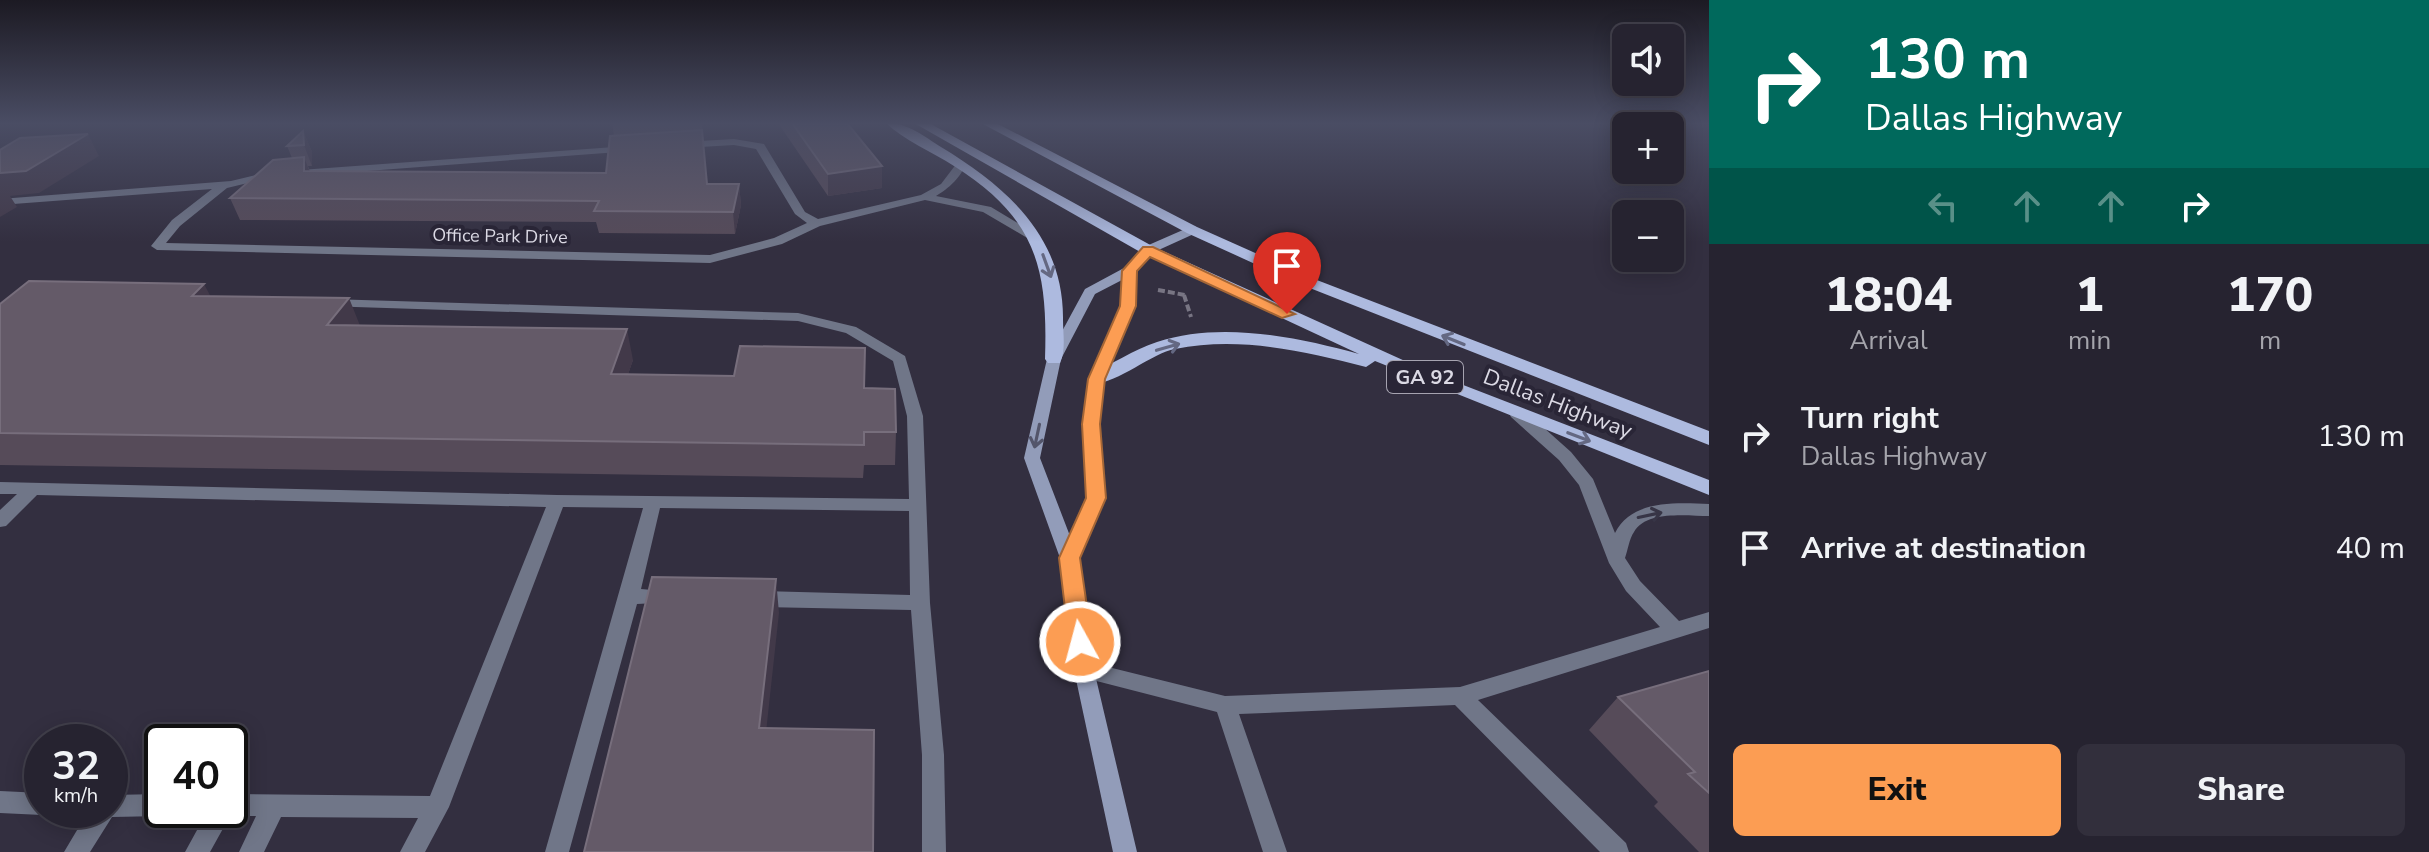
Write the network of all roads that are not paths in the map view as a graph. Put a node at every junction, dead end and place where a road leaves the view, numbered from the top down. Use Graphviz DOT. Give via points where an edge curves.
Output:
graph roads {
  1 [pos="445,163"];
  2 [pos="770,163"];
  3 [pos="957,163"];
  4 [pos="991,163"];
  5 [pos="1063,163"];
  6 [pos="961,165"];
  7 [pos="225,184"];
  8 [pos="925,197"];
  9 [pos="0,202"];
  10 [pos="816,223"];
  11 [pos="1192,230"];
  12 [pos="1033,236"];
  13 [pos="1148,250"];
  14 [pos="1129,271"];
  15 [pos="307,303"];
  16 [pos="1054,359"];
  17 [pos="1420,375"];
  18 [pos="1097,379"];
  19 [pos="1517,413"];
  20 [pos="1709,438"];
  21 [pos="0,488"];
  22 [pos="1709,488"];
  23 [pos="33,489"];
  24 [pos="557,501"];
  25 [pos="653,503"];
  26 [pos="918,505"];
  27 [pos="1709,510"];
  28 [pos="0,521"];
  29 [pos="1069,558"];
  30 [pos="1616,558"];
  31 [pos="629,596"];
  32 [pos="690,598"];
  33 [pos="736,599"];
  34 [pos="920,603"];
  35 [pos="1709,620"];
  36 [pos="1675,630"];
  37 [pos="1084,670"];
  38 [pos="1460,696"];
  39 [pos="1225,705"];
  40 [pos="0,802"];
  41 [pos="24,803"];
  42 [pos="248,805"];
  43 [pos="275,805"];
  44 [pos="437,807"];
  45 [pos="91,828"];
  46 [pos="211,828"];
  47 [pos="76,852"];
  48 [pos="197,852"];
  49 [pos="251,852"];
  50 [pos="412,852"];
  51 [pos="557,852"];
  52 [pos="934,852"];
  53 [pos="1125,852"];
  54 [pos="1275,852"];
  55 [pos="1617,852"];
  1 -- 7 [label="street" via="273,175"];
  2 -- 10 [label="street" via="801,214"];
  3 -- 6 [label="main road"];
  4 -- 13 [label="main road, Dallas Highway / GA 92"];
  5 -- 11 [label="main road, Dallas Highway / GA 92"];
  6 -- 8 [label="street, Office Park Drive" via="945,186"];
  6 -- 12 [label="main road" via="1019,209"];
  7 -- 9 [label="street"];
  7 -- 10 [label="street, Office Park Drive" via="176,223 157,246 710,259 778,241"];
  8 -- 10 [label="street, Office Park Drive"];
  8 -- 12 [label="street, Office Park Drive" via="987,209"];
  11 -- 13 [label="street"];
  20 -- 11 [label="main road, Dallas Highway / GA 92, one-way" via="1303,280"];
  12 -- 16 [label="main road, one-way" via="1054,289"];
  13 -- 14 [label="street"];
  13 -- 17 [label="main road, Dallas Highway / GA 92"];
  14 -- 16 [label="street" via="1090,292"];
  14 -- 18 [label="street" via="1128,306"];
  15 -- 26 [label="street" via="798,317 851,330 900,359 915,416"];
  16 -- 29 [label="street, one-way" via="1032,458"];
  18 -- 17 [label="main road, one-way" via="1168,345 1246,339 1307,345"];
  17 -- 19 [label="main road, Dallas Highway / GA 92"];
  18 -- 29 [label="street" via="1091,424 1096,498"];
  19 -- 22 [label="main road, Dallas Highway / GA 92, one-way"];
  19 -- 30 [label="street" via="1587,483"];
  21 -- 23 [label="street"];
  23 -- 24 [label="street"];
  23 -- 28 [label="street"];
  24 -- 25 [label="street"];
  24 -- 44 [label="street"];
  25 -- 26 [label="street"];
  25 -- 31 [label="street"];
  26 -- 34 [label="street"];
  30 -- 27 [label="street, one-way" via="1627,527 1637,517"];
  29 -- 37 [label="street"];
  30 -- 36 [label="street" via="1633,586"];
  31 -- 32 [label="street"];
  31 -- 51 [label="street"];
  33 -- 34 [label="street"];
  34 -- 52 [label="street" via="933,755"];
  35 -- 36 [label="street"];
  36 -- 38 [label="street"];
  37 -- 39 [label="street"];
  37 -- 53 [label="street"];
  38 -- 39 [label="street"];
  38 -- 55 [label="street"];
  39 -- 54 [label="street"];
  40 -- 41 [label="street"];
  42 -- 43 [label="street"];
  43 -- 44 [label="street"];
  43 -- 49 [label="street"];
  44 -- 50 [label="street"];
  45 -- 47 [label="street"];
  46 -- 48 [label="street"];
}
